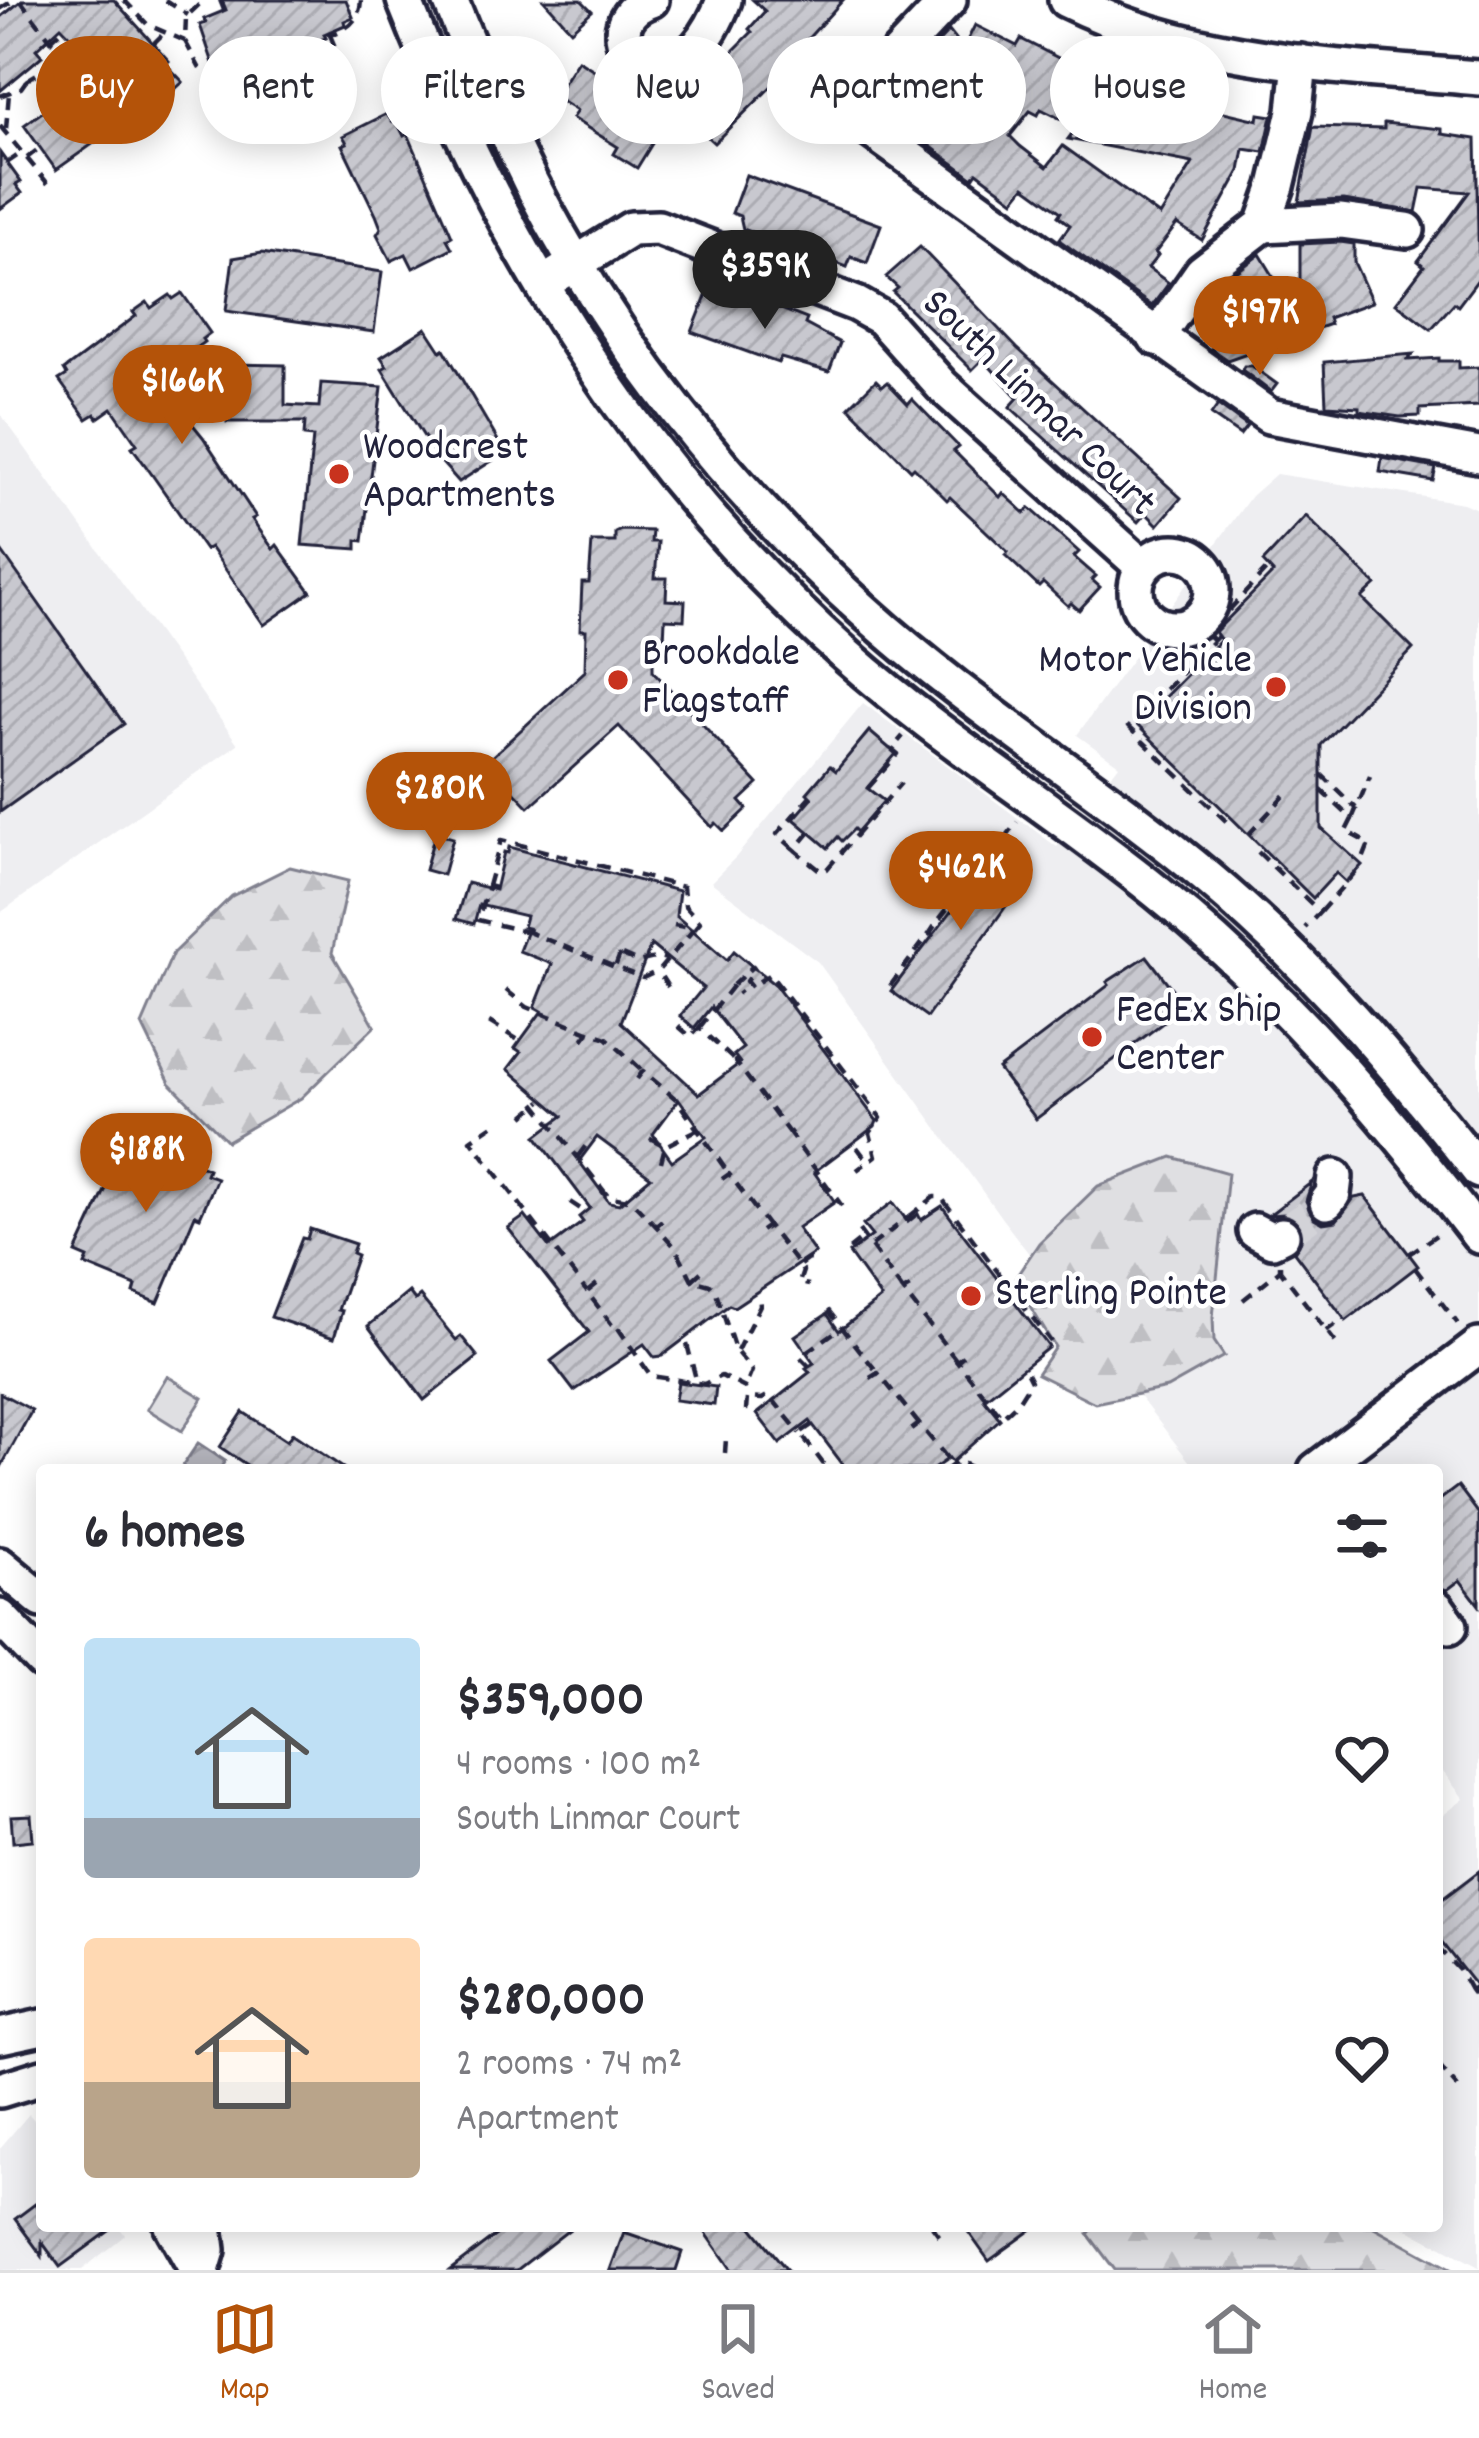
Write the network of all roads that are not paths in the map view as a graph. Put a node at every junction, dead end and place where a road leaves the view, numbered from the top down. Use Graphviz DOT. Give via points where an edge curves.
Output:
graph roads {
  1 [pos="404,0"];
  2 [pos="450,0"];
  3 [pos="651,0"];
  4 [pos="724,0"];
  5 [pos="949,0"];
  6 [pos="1066,0"];
  7 [pos="1300,62"];
  8 [pos="1479,78"];
  9 [pos="1262,225"];
  10 [pos="1407,230"];
  11 [pos="576,262"];
  12 [pos="541,286"];
  13 [pos="1156,338"];
  14 [pos="1479,455"];
  15 [pos="1142,566"];
  16 [pos="1479,1171"];
  17 [pos="1479,1236"];
  18 [pos="1468,1335"];
  19 [pos="1323,1464"];
  20 [pos="0,1565"];
  21 [pos="36,1595"];
  22 [pos="0,1617"];
  23 [pos="36,1655"];
  24 [pos="36,2028"];
  25 [pos="0,2036"];
  26 [pos="36,2079"];
  27 [pos="0,2090"];
  28 [pos="176,2232"];
  29 [pos="206,2232"];
  30 [pos="199,2270"];
  1 -- 12 [label="street" via="499,214"];
  2 -- 11 [label="street" via="502,123"];
  3 -- 4 [label="street" via="631,9 624,41 633,60 657,71 701,42"];
  5 -- 13 [label="street" via="844,111"];
  6 -- 7 [label="street" via="1189,46"];
  7 -- 8 [label="street"];
  7 -- 9 [label="street" via="1295,111"];
  9 -- 10 [label="street" via="1341,221"];
  9 -- 13 [label="street" via="1202,272"];
  11 -- 12 [label="street, South Linmar Court"];
  11 -- 15 [label="street, South Linmar Court" via="631,229 658,228 856,304 881,318 942,386"];
  11 -- 16 [label="street" via="692,428 805,555 927,665 1256,920 1360,1025"];
  12 -- 17 [label="street" via="628,417 770,582 875,679 1131,871 1256,979"];
  13 -- 14 [label="street" via="1269,416"];
  18 -- 19 [label="street"];
  20 -- 21 [label="street"];
  22 -- 23 [label="street"];
  24 -- 25 [label="street"];
  26 -- 27 [label="street"];
  28 -- 30 [label="street"];
  29 -- 30 [label="street"];
}
